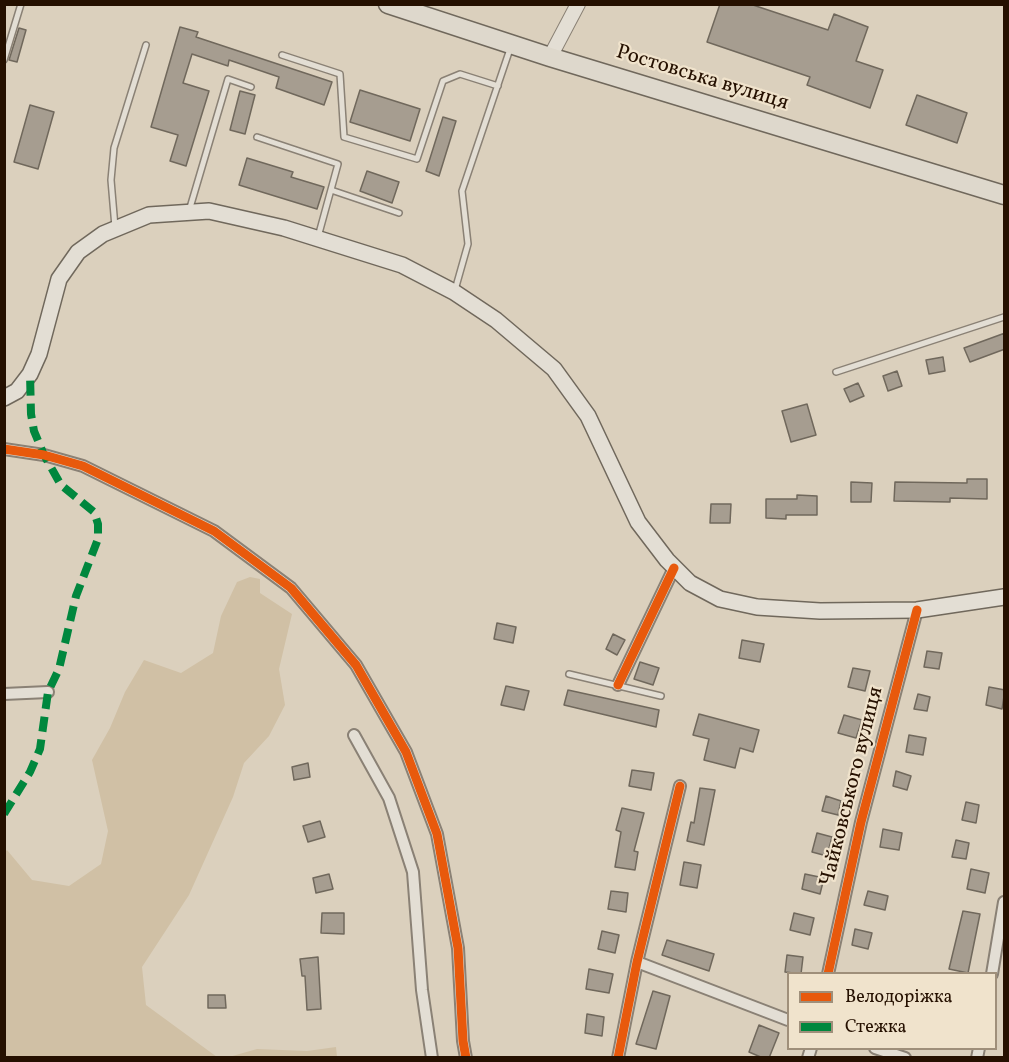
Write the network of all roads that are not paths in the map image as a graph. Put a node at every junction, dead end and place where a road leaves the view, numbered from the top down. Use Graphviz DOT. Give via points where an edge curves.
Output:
graph roads {
  1 [pos="21,4"];
  2 [pos="388,4"];
  3 [pos="578,4"];
  4 [pos="146,45"];
  5 [pos="512,45"];
  6 [pos="282,55"];
  7 [pos="550,57"];
  8 [pos="4,60"];
  9 [pos="498,86"];
  10 [pos="251,87"];
  11 [pos="257,137"];
  12 [pos="331,190"];
  13 [pos="1005,195"];
  14 [pos="188,212"];
  15 [pos="399,213"];
  16 [pos="115,229"];
  17 [pos="318,238"];
  18 [pos="454,292"];
  19 [pos="1005,317"];
  20 [pos="836,372"];
  21 [pos="4,398"];
  22 [pos="4,449"];
  23 [pos="670,564"];
  24 [pos="1005,597"];
  25 [pos="917,610"];
  26 [pos="569,674"];
  27 [pos="618,685"];
  28 [pos="48,692"];
  29 [pos="4,694"];
  30 [pos="662,696"];
  31 [pos="354,735"];
  32 [pos="680,786"];
  33 [pos="1005,902"];
  34 [pos="637,962"];
  35 [pos="828,972"];
  36 [pos="992,972"];
  37 [pos="787,1019"];
  38 [pos="881,1050"];
  39 [pos="432,1058"];
  40 [pos="466,1058"];
  41 [pos="618,1058"];
  42 [pos="905,1058"];
  1 -- 8 [label="lane"];
  2 -- 5 [label="highway, Ростовська вулиця"];
  3 -- 7 [label="street"];
  4 -- 16 [label="lane" via="114,148 111,180"];
  5 -- 7 [label="highway, Ростовська вулиця"];
  5 -- 9 [label="lane"];
  6 -- 9 [label="lane" via="340,74 344,137 417,159 443,81 460,74"];
  7 -- 13 [label="highway, Ростовська вулиця"];
  9 -- 18 [label="lane" via="462,191 468,244"];
  10 -- 14 [label="lane" via="228,79"];
  11 -- 12 [label="lane" via="338,164"];
  12 -- 15 [label="lane"];
  12 -- 17 [label="lane"];
  14 -- 16 [label="main road" via="149,215"];
  14 -- 17 [label="main road" via="209,211"];
  16 -- 21 [label="main road" via="78,252 59,279 30,374 17,391"];
  17 -- 18 [label="main road" via="402,265"];
  18 -- 23 [label="main road" via="496,320 554,369 588,416 638,522"];
  19 -- 20 [label="lane"];
  22 -- 40 [label="street" via="84,466 214,531 291,588 356,665 406,752 437,834 458,948"];
  23 -- 25 [label="main road" via="690,583 720,599 757,607"];
  23 -- 27 [label="street"];
  24 -- 25 [label="main road"];
  25 -- 35 [label="street, Чайковського вулиця" via="861,822"];
  26 -- 27 [label="lane"];
  27 -- 30 [label="lane"];
  28 -- 29 [label="street"];
  31 -- 39 [label="street" via="389,798 413,872 422,990"];
  32 -- 34 [label="street"];
  33 -- 36 [label="street"];
  34 -- 37 [label="street"];
  34 -- 41 [label="street"];
  38 -- 42 [label="street"];
}
